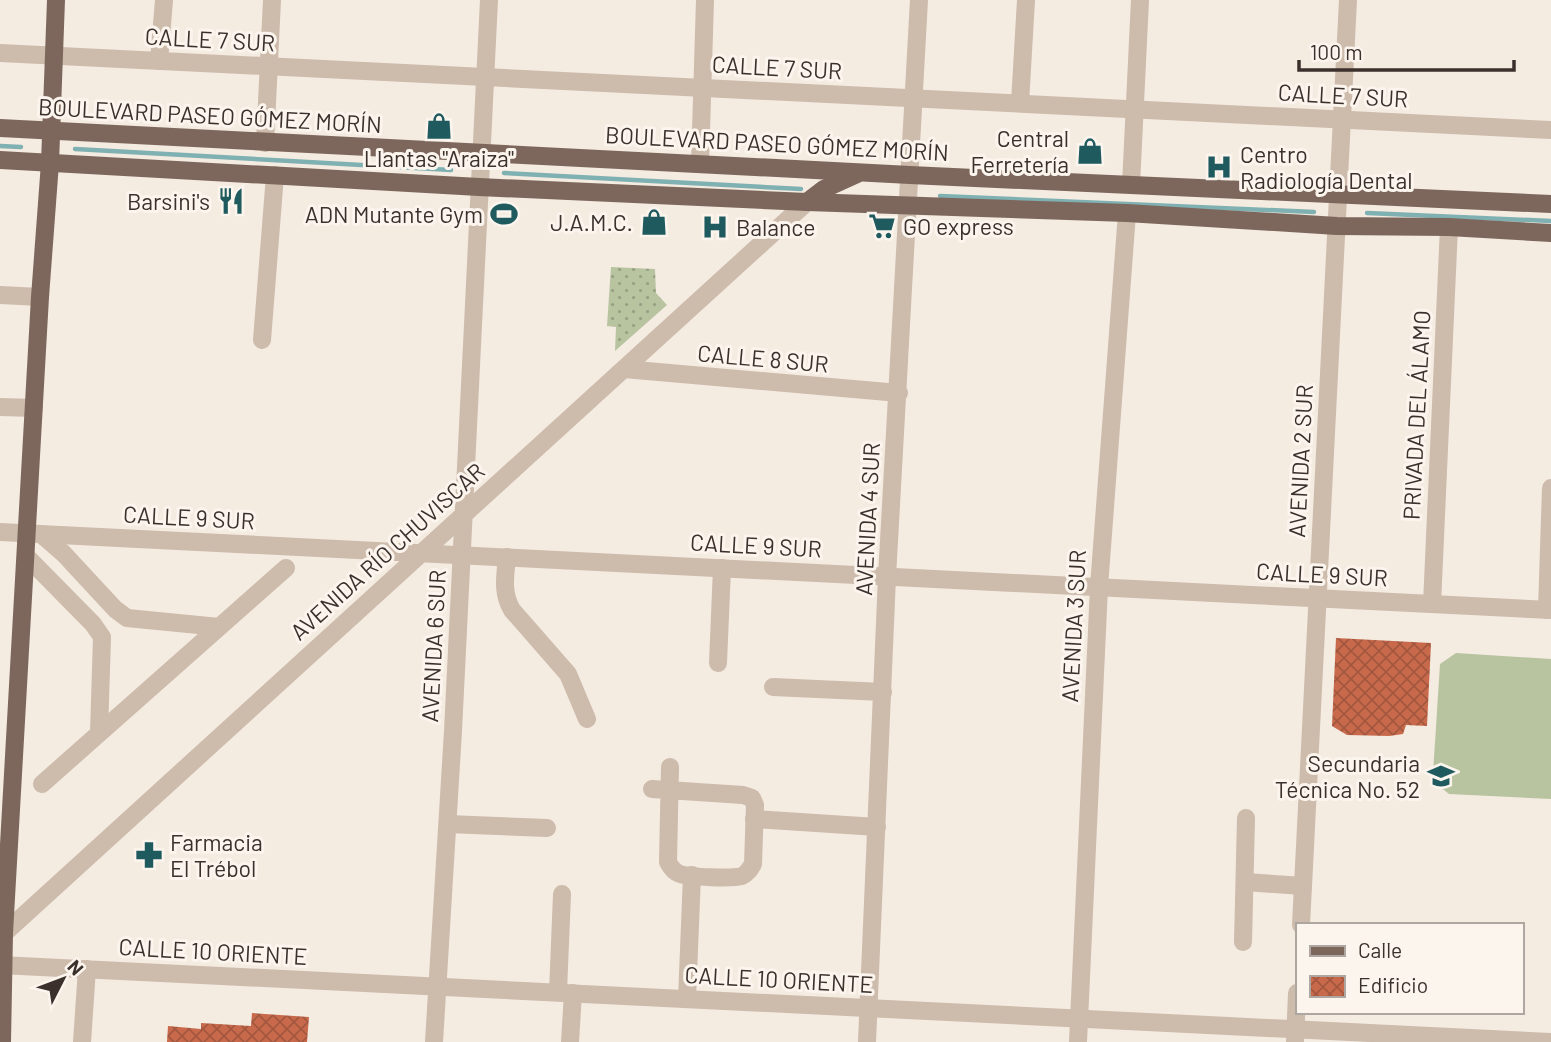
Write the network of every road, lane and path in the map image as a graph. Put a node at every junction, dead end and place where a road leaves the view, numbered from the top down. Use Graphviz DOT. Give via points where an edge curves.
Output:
graph roads {
  1 [pos="56,0"];
  2 [pos="164,0"];
  3 [pos="272,0"];
  4 [pos="489,0"];
  5 [pos="705,0"];
  6 [pos="919,0"];
  7 [pos="1026,0"];
  8 [pos="1140,0"];
  9 [pos="1348,0"];
  10 [pos="0,53"];
  11 [pos="54,56"];
  12 [pos="159,61"];
  13 [pos="268,66"];
  14 [pos="485,77"];
  15 [pos="701,88"];
  16 [pos="913,98"];
  17 [pos="1020,103"];
  18 [pos="1135,109"];
  19 [pos="1342,119"];
  20 [pos="0,128"];
  21 [pos="1551,130"];
  22 [pos="52,131"];
  23 [pos="265,143"];
  24 [pos="481,152"];
  25 [pos="0,160"];
  26 [pos="51,163"];
  27 [pos="699,164"];
  28 [pos="860,172"];
  29 [pos="275,175"];
  30 [pos="910,175"];
  31 [pos="1131,185"];
  32 [pos="479,187"];
  33 [pos="1338,195"];
  34 [pos="807,202"];
  35 [pos="1551,204"];
  36 [pos="908,207"];
  37 [pos="1126,213"];
  38 [pos="1337,226"];
  39 [pos="1449,227"];
  40 [pos="1551,233"];
  41 [pos="0,295"];
  42 [pos="40,297"];
  43 [pos="262,340"];
  44 [pos="624,369"];
  45 [pos="899,393"];
  46 [pos="0,407"];
  47 [pos="34,408"];
  48 [pos="1551,488"];
  49 [pos="463,515"];
  50 [pos="0,532"];
  51 [pos="34,533"];
  52 [pos="422,553"];
  53 [pos="461,555"];
  54 [pos="26,556"];
  55 [pos="507,558"];
  56 [pos="286,568"];
  57 [pos="722,568"];
  58 [pos="887,576"];
  59 [pos="1099,587"];
  60 [pos="1318,598"];
  61 [pos="1432,604"];
  62 [pos="1549,610"];
  63 [pos="219,627"];
  64 [pos="718,663"];
  65 [pos="773,687"];
  66 [pos="883,692"];
  67 [pos="587,719"];
  68 [pos="99,733"];
  69 [pos="670,766"];
  70 [pos="42,784"];
  71 [pos="661,789"];
  72 [pos="1246,818"];
  73 [pos="754,819"];
  74 [pos="448,824"];
  75 [pos="877,827"];
  76 [pos="547,828"];
  77 [pos="692,876"];
  78 [pos="1245,883"];
  79 [pos="1303,887"];
  80 [pos="562,894"];
  81 [pos="1301,923"];
  82 [pos="2,935"];
  83 [pos="1243,942"];
  84 [pos="3,965"];
  85 [pos="87,969"];
  86 [pos="438,987"];
  87 [pos="566,993"];
  88 [pos="687,999"];
  89 [pos="869,1008"];
  90 [pos="1296,1014"];
  91 [pos="1079,1018"];
  92 [pos="1295,1035"];
  93 [pos="1410,1038"];
  94 [pos="1508,1041"];
  95 [pos="2,1042"];
  96 [pos="82,1042"];
  97 [pos="434,1042"];
  98 [pos="570,1042"];
  99 [pos="867,1042"];
  100 [pos="1078,1042"];
  101 [pos="1551,1042"];
  1 -- 11 [label="main road"];
  2 -- 12 [label="street"];
  3 -- 13 [label="street"];
  4 -- 14 [label="street, AVENIDA 6 SUR"];
  5 -- 15 [label="street"];
  6 -- 16 [label="street, AVENIDA 4 SUR"];
  7 -- 17 [label="street"];
  8 -- 18 [label="street"];
  9 -- 19 [label="street, AVENIDA 2 SUR"];
  10 -- 11 [label="street, CALLE 7 SUR"];
  11 -- 12 [label="street, CALLE 7 SUR"];
  11 -- 22 [label="main road"];
  12 -- 13 [label="street, CALLE 7 SUR"];
  13 -- 14 [label="street, CALLE 7 SUR"];
  13 -- 23 [label="street"];
  14 -- 15 [label="street, CALLE 7 SUR"];
  14 -- 24 [label="street, AVENIDA 6 SUR"];
  15 -- 16 [label="street, CALLE 7 SUR"];
  15 -- 27 [label="street"];
  16 -- 17 [label="street, CALLE 7 SUR"];
  16 -- 30 [label="street, AVENIDA 4 SUR"];
  17 -- 18 [label="street, CALLE 7 SUR"];
  18 -- 19 [label="street, CALLE 7 SUR"];
  18 -- 31 [label="street"];
  19 -- 21 [label="street, CALLE 7 SUR"];
  19 -- 33 [label="street, AVENIDA 2 SUR"];
  20 -- 22 [label="main road, BOULEVARD PASEO GÓMEZ MORÍN"];
  22 -- 23 [label="main road, BOULEVARD PASEO GÓMEZ MORÍN"];
  22 -- 26 [label="main road"];
  23 -- 24 [label="main road, BOULEVARD PASEO GÓMEZ MORÍN"];
  24 -- 27 [label="main road, BOULEVARD PASEO GÓMEZ MORÍN"];
  24 -- 32 [label="street, AVENIDA 6 SUR"];
  25 -- 26 [label="main road"];
  26 -- 29 [label="main road"];
  26 -- 42 [label="main road"];
  27 -- 28 [label="main road, BOULEVARD PASEO GÓMEZ MORÍN"];
  28 -- 30 [label="main road, BOULEVARD PASEO GÓMEZ MORÍN"];
  28 -- 34 [label="main road"];
  29 -- 32 [label="main road"];
  29 -- 43 [label="street"];
  30 -- 31 [label="main road, BOULEVARD PASEO GÓMEZ MORÍN"];
  30 -- 36 [label="street, AVENIDA 4 SUR"];
  31 -- 33 [label="main road, BOULEVARD PASEO GÓMEZ MORÍN"];
  32 -- 34 [label="main road"];
  32 -- 49 [label="street, AVENIDA 6 SUR"];
  33 -- 35 [label="main road, BOULEVARD PASEO GÓMEZ MORÍN"];
  33 -- 38 [label="street, AVENIDA 2 SUR"];
  34 -- 36 [label="main road"];
  34 -- 44 [label="street, AVENIDA RÍO CHUVISCAR"];
  36 -- 37 [label="main road"];
  36 -- 45 [label="street, AVENIDA 4 SUR"];
  37 -- 38 [label="main road"];
  37 -- 59 [label="street, AVENIDA 3 SUR"];
  38 -- 39 [label="main road"];
  38 -- 60 [label="street, AVENIDA 2 SUR"];
  39 -- 40 [label="main road"];
  39 -- 61 [label="street, PRIVADA DEL ÁLAMO"];
  41 -- 42 [label="street"];
  42 -- 47 [label="main road"];
  44 -- 45 [label="street, CALLE 8 SUR"];
  44 -- 49 [label="street, AVENIDA RÍO CHUVISCAR"];
  45 -- 58 [label="street, AVENIDA 4 SUR"];
  46 -- 47 [label="street"];
  47 -- 51 [label="main road"];
  48 -- 62 [label="street"];
  49 -- 52 [label="street, AVENIDA RÍO CHUVISCAR"];
  49 -- 53 [label="street, AVENIDA 6 SUR"];
  50 -- 51 [label="street, CALLE 9 SUR"];
  51 -- 52 [label="street, CALLE 9 SUR"];
  51 -- 54 [label="main road"];
  51 -- 63 [label="street" via="65,554 127,618"];
  52 -- 53 [label="street, CALLE 9 SUR"];
  52 -- 82 [label="street, AVENIDA RÍO CHUVISCAR"];
  53 -- 55 [label="street, CALLE 9 SUR"];
  53 -- 74 [label="street, AVENIDA 6 SUR"];
  54 -- 68 [label="street" via="102,637"];
  54 -- 82 [label="main road"];
  55 -- 57 [label="street, CALLE 9 SUR"];
  55 -- 67 [label="street" via="506,599 568,674"];
  56 -- 63 [label="street"];
  57 -- 58 [label="street, CALLE 9 SUR"];
  57 -- 64 [label="street"];
  58 -- 59 [label="street, CALLE 9 SUR"];
  58 -- 66 [label="street, AVENIDA 4 SUR"];
  59 -- 60 [label="street, CALLE 9 SUR"];
  59 -- 91 [label="street, AVENIDA 3 SUR"];
  60 -- 61 [label="street, CALLE 9 SUR"];
  60 -- 79 [label="street, AVENIDA 2 SUR"];
  61 -- 62 [label="street, CALLE 9 SUR"];
  63 -- 68 [label="street"];
  65 -- 66 [label="street"];
  66 -- 75 [label="street, AVENIDA 4 SUR"];
  68 -- 70 [label="street"];
  69 -- 71 [label="street"];
  71 -- 73 [label="street" via="743,795 752,798"];
  71 -- 77 [label="street" via="668,862 677,873"];
  72 -- 78 [label="street"];
  73 -- 75 [label="street"];
  73 -- 77 [label="street" via="753,864 746,873"];
  74 -- 76 [label="street"];
  74 -- 86 [label="street, AVENIDA 6 SUR"];
  75 -- 89 [label="street, AVENIDA 4 SUR"];
  77 -- 88 [label="street"];
  78 -- 79 [label="street"];
  78 -- 83 [label="street"];
  79 -- 81 [label="street, AVENIDA 2 SUR"];
  80 -- 87 [label="street"];
  82 -- 84 [label="main road"];
  84 -- 85 [label="street, CALLE 10 ORIENTE"];
  84 -- 95 [label="main road"];
  85 -- 86 [label="street, CALLE 10 ORIENTE"];
  85 -- 96 [label="street"];
  86 -- 87 [label="street, CALLE 10 ORIENTE"];
  86 -- 97 [label="street, AVENIDA 6 SUR"];
  87 -- 88 [label="street, CALLE 10 ORIENTE"];
  87 -- 98 [label="street"];
  88 -- 89 [label="street, CALLE 10 ORIENTE"];
  89 -- 91 [label="street, CALLE 10 ORIENTE"];
  89 -- 99 [label="street, AVENIDA 4 SUR"];
  90 -- 92 [label="street"];
  91 -- 92 [label="street, CALLE 10 ORIENTE"];
  91 -- 100 [label="street, AVENIDA 3 SUR"];
  92 -- 93 [label="street, CALLE 10 ORIENTE"];
  93 -- 94 [label="street, CALLE 10 ORIENTE"];
  94 -- 101 [label="street, CALLE 10 ORIENTE"];
}
